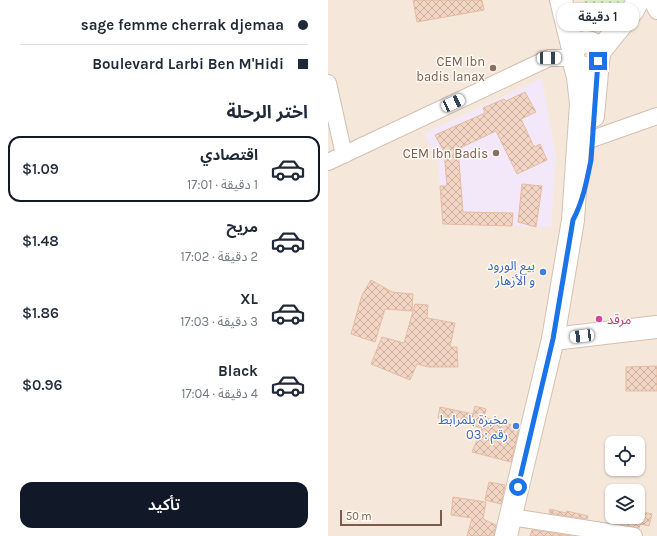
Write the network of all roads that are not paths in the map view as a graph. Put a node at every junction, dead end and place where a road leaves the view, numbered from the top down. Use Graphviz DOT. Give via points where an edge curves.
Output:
graph roads {
  1 [pos="561,0"];
  2 [pos="638,0"];
  3 [pos="651,0"];
  4 [pos="657,11"];
  5 [pos="573,56"];
  6 [pos="598,57"];
  7 [pos="328,83"];
  8 [pos="657,116"];
  9 [pos="586,139"];
  10 [pos="344,155"];
  11 [pos="328,162"];
  12 [pos="657,327"];
  13 [pos="553,339"];
  14 [pos="509,526"];
  15 [pos="634,536"];
  1 -- 5 [label="street"];
  2 -- 6 [label="street"];
  3 -- 4 [label="street"];
  5 -- 6 [label="street" via="579,43 587,41 595,45"];
  5 -- 9 [label="street"];
  5 -- 10 [label="street" via="549,58"];
  6 -- 9 [label="street"];
  7 -- 10 [label="street"];
  8 -- 9 [label="street"];
  9 -- 13 [label="street" via="588,174 573,220"];
  10 -- 11 [label="street"];
  12 -- 13 [label="street"];
  13 -- 14 [label="street"];
  14 -- 15 [label="street"];
}
